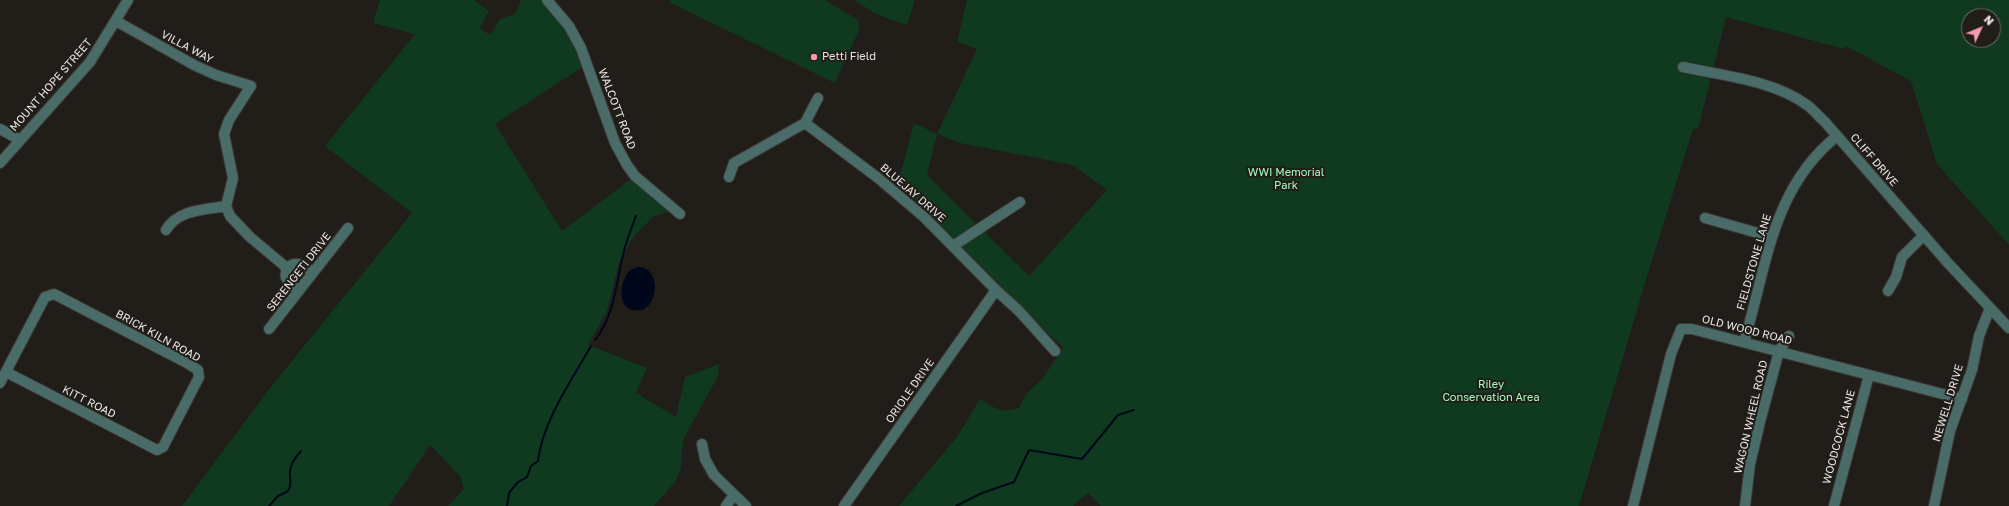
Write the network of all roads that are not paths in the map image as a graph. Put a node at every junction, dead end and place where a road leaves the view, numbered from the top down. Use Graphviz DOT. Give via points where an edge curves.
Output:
graph roads {
  1 [pos="128,0"];
  2 [pos="547,0"];
  3 [pos="116,21"];
  4 [pos="1683,67"];
  5 [pos="818,98"];
  6 [pos="805,123"];
  7 [pos="0,129"];
  8 [pos="1837,136"];
  9 [pos="20,140"];
  10 [pos="0,163"];
  11 [pos="729,177"];
  12 [pos="1020,202"];
  13 [pos="226,206"];
  14 [pos="680,214"];
  15 [pos="1705,218"];
  16 [pos="348,228"];
  17 [pos="166,230"];
  18 [pos="1924,235"];
  19 [pos="1772,237"];
  20 [pos="953,246"];
  21 [pos="287,268"];
  22 [pos="313,273"];
  23 [pos="996,290"];
  24 [pos="299,291"];
  25 [pos="1888,291"];
  26 [pos="1990,308"];
  27 [pos="2009,328"];
  28 [pos="269,329"];
  29 [pos="1789,336"];
  30 [pos="1744,342"];
  31 [pos="1055,351"];
  32 [pos="1779,351"];
  33 [pos="6,372"];
  34 [pos="1868,375"];
  35 [pos="0,383"];
  36 [pos="1962,399"];
  37 [pos="702,444"];
  38 [pos="161,448"];
  39 [pos="734,495"];
  40 [pos="726,506"];
  41 [pos="746,506"];
  42 [pos="844,506"];
  43 [pos="1633,506"];
  44 [pos="1745,506"];
  45 [pos="1834,506"];
  46 [pos="1934,506"];
  1 -- 3 [label="street, MOUNT HOPE STREET"];
  2 -- 14 [label="street, WALCOTT ROAD" via="569,26 582,48 615,143 627,165 635,176"];
  3 -- 9 [label="street, MOUNT HOPE STREET" via="90,62"];
  3 -- 13 [label="street, VILLA WAY" via="199,68 251,86 229,120 224,134 233,178"];
  4 -- 8 [label="street, CLIFF DRIVE" via="1754,82 1778,90 1808,105"];
  5 -- 6 [label="street"];
  6 -- 11 [label="street" via="734,163"];
  6 -- 20 [label="street, BLUEJAY DRIVE" via="878,178 924,217"];
  7 -- 9 [label="street"];
  8 -- 18 [label="street, CLIFF DRIVE"];
  8 -- 19 [label="street, FIELDSTONE LANE" via="1809,164 1792,187"];
  9 -- 10 [label="street, MOUNT HOPE STREET"];
  12 -- 20 [label="street"];
  13 -- 17 [label="street" via="182,214 173,219"];
  13 -- 21 [label="street" via="230,216 250,237"];
  15 -- 19 [label="street"];
  16 -- 22 [label="street, SERENGETI DRIVE"];
  18 -- 25 [label="street" via="1902,257 1896,277"];
  18 -- 26 [label="street, CLIFF DRIVE"];
  19 -- 30 [label="street, FIELDSTONE LANE"];
  20 -- 23 [label="street, BLUEJAY DRIVE"];
  21 -- 22 [label="street" via="292,264 301,264"];
  21 -- 24 [label="street" via="286,279"];
  22 -- 24 [label="street, SERENGETI DRIVE"];
  23 -- 31 [label="street, BLUEJAY DRIVE"];
  23 -- 42 [label="street, ORIOLE DRIVE"];
  24 -- 28 [label="street, SERENGETI DRIVE"];
  26 -- 27 [label="street, CLIFF DRIVE"];
  26 -- 36 [label="street, NEWELL DRIVE" via="1979,336 1972,370"];
  29 -- 32 [label="street, WAGON WHEEL ROAD"];
  30 -- 32 [label="street, OLD WOOD ROAD"];
  30 -- 43 [label="street, OLD WOOD ROAD" via="1692,329 1681,329 1671,354"];
  32 -- 34 [label="street, OLD WOOD ROAD"];
  32 -- 44 [label="street, WAGON WHEEL ROAD" via="1750,464"];
  33 -- 35 [label="street"];
  33 -- 38 [label="street, KITT ROAD" via="157,450"];
  33 -- 38 [label="street, BRICK KILN ROAD" via="37,309 45,297 54,294 198,370 199,377 191,396"];
  34 -- 36 [label="street, OLD WOOD ROAD"];
  34 -- 45 [label="street, WOODCOCK LANE"];
  36 -- 46 [label="street, NEWELL DRIVE" via="1950,431"];
  37 -- 39 [label="street" via="704,459 714,475"];
  39 -- 40 [label="street"];
  39 -- 41 [label="street"];
}
